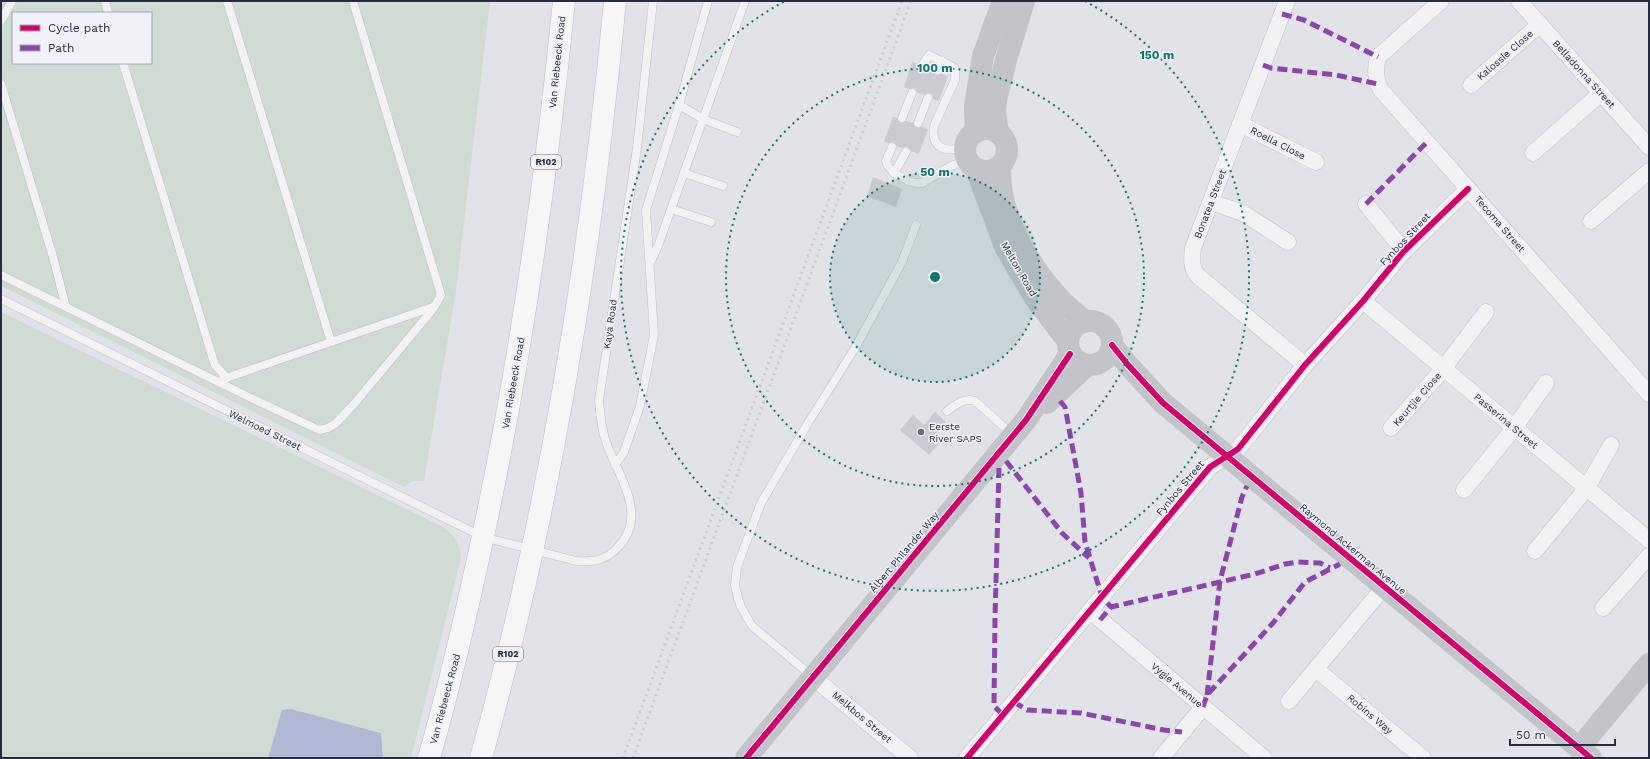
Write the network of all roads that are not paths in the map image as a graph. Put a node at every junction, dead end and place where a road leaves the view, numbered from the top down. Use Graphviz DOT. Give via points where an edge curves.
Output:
graph roads {
  1 [pos="12,1"];
  2 [pos="105,1"];
  3 [pos="227,1"];
  4 [pos="353,1"];
  5 [pos="564,1"];
  6 [pos="615,1"];
  7 [pos="652,1"];
  8 [pos="708,1"];
  9 [pos="745,1"];
  10 [pos="1003,1"];
  11 [pos="1024,1"];
  12 [pos="1287,1"];
  13 [pos="1441,1"];
  14 [pos="1519,1"];
  15 [pos="108,12"];
  16 [pos="1,21"];
  17 [pos="1540,24"];
  18 [pos="942,61"];
  19 [pos="123,64"];
  20 [pos="923,64"];
  21 [pos="938,70"];
  22 [pos="1,84"];
  23 [pos="1471,85"];
  24 [pos="912,93"];
  25 [pos="1601,93"];
  26 [pos="928,98"];
  27 [pos="679,105"];
  28 [pos="902,118"];
  29 [pos="703,119"];
  30 [pos="918,123"];
  31 [pos="1240,124"];
  32 [pos="737,132"];
  33 [pos="998,133"];
  34 [pos="892,146"];
  35 [pos="1649,147"];
  36 [pos="906,152"];
  37 [pos="971,152"];
  38 [pos="1533,153"];
  39 [pos="1316,162"];
  40 [pos="1000,166"];
  41 [pos="1649,171"];
  42 [pos="894,172"];
  43 [pos="684,173"];
  44 [pos="723,186"];
  45 [pos="1468,189"];
  46 [pos="1211,202"];
  47 [pos="1366,204"];
  48 [pos="671,209"];
  49 [pos="1591,221"];
  50 [pos="711,222"];
  51 [pos="916,224"];
  52 [pos="1288,242"];
  53 [pos="1404,252"];
  54 [pos="650,264"];
  55 [pos="1,275"];
  56 [pos="1,299"];
  57 [pos="1363,301"];
  58 [pos="66,307"];
  59 [pos="434,307"];
  60 [pos="1486,312"];
  61 [pos="1085,321"];
  62 [pos="331,342"];
  63 [pos="1112,345"];
  64 [pos="1080,356"];
  65 [pos="1305,365"];
  66 [pos="1443,369"];
  67 [pos="227,378"];
  68 [pos="217,382"];
  69 [pos="1546,383"];
  70 [pos="1649,394"];
  71 [pos="1163,403"];
  72 [pos="947,411"];
  73 [pos="1020,428"];
  74 [pos="1391,428"];
  75 [pos="1514,428"];
  76 [pos="1611,445"];
  77 [pos="1226,456"];
  78 [pos="615,465"];
  79 [pos="1586,489"];
  80 [pos="1464,490"];
  81 [pos="483,537"];
  82 [pos="1649,540"];
  83 [pos="532,550"];
  84 [pos="1535,550"];
  85 [pos="1649,556"];
  86 [pos="1384,587"];
  87 [pos="1603,608"];
  88 [pos="1090,611"];
  89 [pos="1649,664"];
  90 [pos="1317,670"];
  91 [pos="813,677"];
  92 [pos="1289,701"];
  93 [pos="1203,707"];
  94 [pos="1585,753"];
  95 [pos="429,758"];
  96 [pos="481,758"];
  97 [pos="746,758"];
  98 [pos="910,758"];
  99 [pos="967,758"];
  100 [pos="1161,758"];
  101 [pos="1264,758"];
  102 [pos="1422,758"];
  1 -- 16 [label="lane"];
  2 -- 15 [label="lane"];
  3 -- 62 [label="lane"];
  4 -- 59 [label="lane" via="441,295"];
  5 -- 81 [label="main road, Van Riebeeck Road / R102" via="543,191 524,323"];
  6 -- 83 [label="main road, R102" via="605,108 583,272"];
  7 -- 78 [label="lane, Kaya Road" via="637,148 599,400 605,442"];
  8 -- 27 [label="lane"];
  9 -- 29 [label="lane"];
  10 -- 37 [label="street, Melton Road" via="983,56"];
  11 -- 33 [label="street" via="996,100"];
  12 -- 31 [label="street, Bonatea Street"];
  13 -- 45 [label="street, Tecoma Street" via="1378,57 1376,76 1381,90"];
  14 -- 17 [label="street, Belladonna Street"];
  17 -- 23 [label="street, Kalossie Close"];
  17 -- 25 [label="street, Belladonna Street"];
  18 -- 20 [label="lane" via="929,55"];
  18 -- 21 [label="lane"];
  18 -- 37 [label="lane" via="954,68 956,75 934,126 934,139 947,150"];
  19 -- 67 [label="lane" via="213,359"];
  22 -- 58 [label="lane"];
  24 -- 28 [label="lane"];
  25 -- 35 [label="street, Belladonna Street"];
  25 -- 38 [label="street"];
  26 -- 30 [label="lane"];
  27 -- 29 [label="lane"];
  27 -- 54 [label="lane" via="646,210"];
  29 -- 32 [label="lane"];
  29 -- 43 [label="lane"];
  31 -- 39 [label="street, Roella Close"];
  31 -- 46 [label="street, Bonatea Street"];
  33 -- 37 [label="street" via="983,130"];
  33 -- 40 [label="street" via="1006,143 1007,149 1007,155"];
  34 -- 42 [label="lane" via="886,161"];
  36 -- 42 [label="lane"];
  37 -- 40 [label="street" via="989,172"];
  37 -- 42 [label="lane" via="922,183 909,182"];
  37 -- 64 [label="street, Melton Road" via="1006,249 1035,298"];
  40 -- 61 [label="street, Melton Road" via="1001,187 1007,210 1027,256 1066,306"];
  41 -- 49 [label="street"];
  43 -- 44 [label="lane"];
  43 -- 48 [label="lane"];
  45 -- 53 [label="street, Fynbos Street"];
  45 -- 70 [label="street, Tecoma Street"];
  46 -- 52 [label="street" via="1243,213"];
  46 -- 65 [label="street, Bonatea Street" via="1193,248 1195,273"];
  47 -- 53 [label="street"];
  48 -- 50 [label="lane"];
  48 -- 54 [label="lane"];
  51 -- 91 [label="lane" via="902,262 855,348 761,503 737,566 735,585 738,598 752,626"];
  53 -- 57 [label="street, Fynbos Street"];
  54 -- 78 [label="lane" via="654,335 640,406 624,452"];
  55 -- 58 [label="lane"];
  56 -- 81 [label="lane, Welmoed Street"];
  57 -- 65 [label="street, Fynbos Street"];
  57 -- 66 [label="street, Passerina Street"];
  58 -- 68 [label="lane"];
  59 -- 62 [label="lane"];
  59 -- 68 [label="lane" via="354,404 328,428 320,430"];
  60 -- 66 [label="street, Keurtjie Close"];
  61 -- 63 [label="street" via="1094,321 1106,328 1112,338"];
  61 -- 64 [label="street" via="1073,328"];
  62 -- 67 [label="lane"];
  63 -- 64 [label="street" via="1108,357"];
  63 -- 71 [label="street, Raymond Ackerman Avenue"];
  64 -- 71 [label="street, Raymond Ackerman Avenue"];
  64 -- 73 [label="street, Albert Philander Way" via="1043,407"];
  65 -- 77 [label="street, Fynbos Street" via="1240,446"];
  66 -- 74 [label="street, Keurtjie Close"];
  66 -- 75 [label="street, Passerina Street"];
  67 -- 68 [label="lane"];
  69 -- 75 [label="street"];
  71 -- 77 [label="street, Raymond Ackerman Avenue"];
  72 -- 73 [label="lane" via="968,399"];
  73 -- 91 [label="street, Albert Philander Way"];
  75 -- 79 [label="street, Passerina Street"];
  75 -- 80 [label="street"];
  76 -- 79 [label="street"];
  77 -- 86 [label="street, Raymond Ackerman Avenue"];
  77 -- 88 [label="street, Fynbos Street" via="1210,467"];
  78 -- 83 [label="lane, Kaya Road" via="632,510 631,527 616,550 605,558 592,562 576,561"];
  79 -- 82 [label="street, Passerina Street"];
  79 -- 84 [label="street"];
  81 -- 83 [label="lane, Welmoed Street"];
  81 -- 95 [label="main road, Van Riebeeck Road / R102" via="461,642"];
  83 -- 96 [label="main road, R102"];
  85 -- 87 [label="street"];
  86 -- 90 [label="street"];
  86 -- 94 [label="street, Raymond Ackerman Avenue"];
  88 -- 93 [label="street, Vygie Avenue"];
  88 -- 99 [label="street, Fynbos Street"];
  89 -- 94 [label="street"];
  90 -- 92 [label="street"];
  90 -- 102 [label="street, Robins Way"];
  91 -- 97 [label="street, Albert Philander Way"];
  91 -- 98 [label="street, Melkbos Street"];
  93 -- 100 [label="street"];
  93 -- 101 [label="street, Vygie Avenue"];
}
